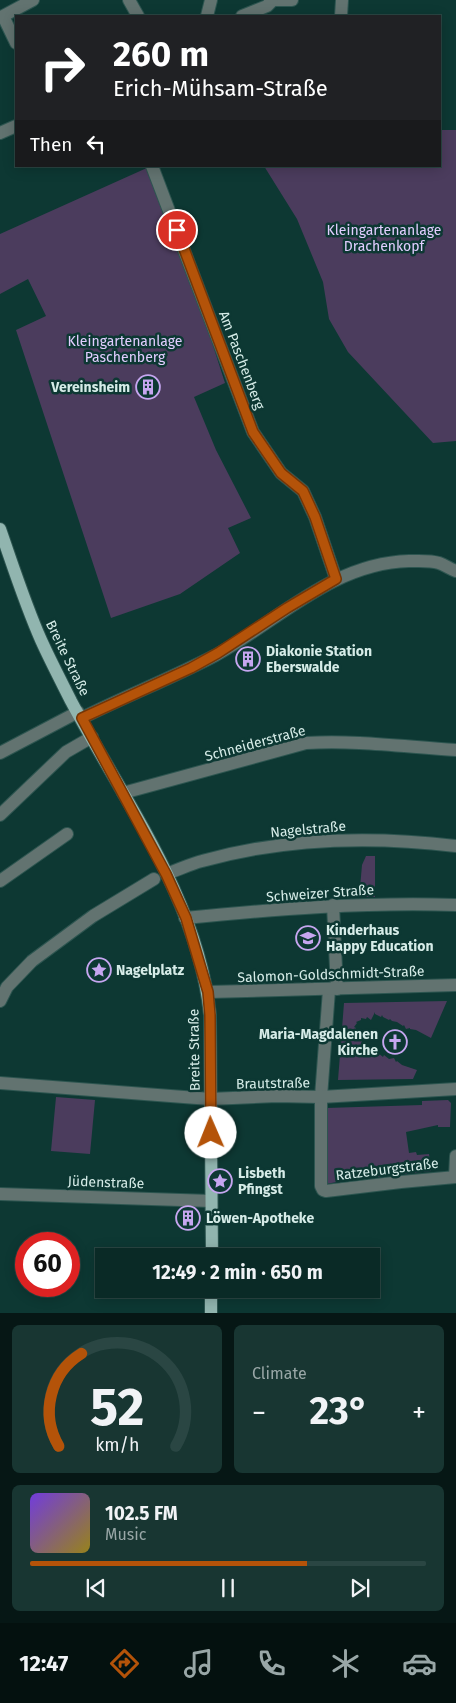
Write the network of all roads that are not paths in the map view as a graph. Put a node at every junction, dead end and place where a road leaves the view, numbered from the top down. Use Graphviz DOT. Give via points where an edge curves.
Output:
graph roads {
  1 [pos="33,0"];
  2 [pos="129,0"];
  3 [pos="211,0"];
  4 [pos="271,0"];
  5 [pos="292,0"];
  6 [pos="342,0"];
  7 [pos="137,15"];
  8 [pos="207,15"];
  9 [pos="244,15"];
  10 [pos="341,15"];
  11 [pos="15,41"];
  12 [pos="15,126"];
  13 [pos="0,133"];
  14 [pos="152,167"];
  15 [pos="0,529"];
  16 [pos="4,555"];
  17 [pos="456,572"];
  18 [pos="336,579"];
  19 [pos="80,715"];
  20 [pos="92,737"];
  21 [pos="456,750"];
  22 [pos="0,753"];
  23 [pos="123,793"];
  24 [pos="0,815"];
  25 [pos="67,834"];
  26 [pos="456,846"];
  27 [pos="160,877"];
  28 [pos="0,881"];
  29 [pos="456,905"];
  30 [pos="333,906"];
  31 [pos="186,918"];
  32 [pos="456,985"];
  33 [pos="333,989"];
  34 [pos="208,992"];
  35 [pos="0,1001"];
  36 [pos="0,1083"];
  37 [pos="456,1090"];
  38 [pos="321,1097"];
  39 [pos="210,1099"];
  40 [pos="456,1156"];
  41 [pos="456,1177"];
  42 [pos="0,1194"];
  43 [pos="211,1201"];
  44 [pos="212,1248"];
  45 [pos="212,1298"];
  46 [pos="211,1313"];
  1 -- 11 [label="street" via="2,16"];
  2 -- 7 [label="street"];
  3 -- 8 [label="street"];
  4 -- 5 [label="street"];
  4 -- 9 [label="street" via="267,6"];
  6 -- 10 [label="street"];
  12 -- 13 [label="street"];
  14 -- 18 [label="street, Am Paschenberg" via="253,432 281,473 303,491"];
  15 -- 16 [label="main road, Breite Straße"];
  16 -- 19 [label="main road, Breite Straße" via="42,642"];
  17 -- 18 [label="street" via="438,563 400,561 371,566"];
  18 -- 19 [label="street" via="191,668"];
  19 -- 20 [label="main road, Breite Straße"];
  19 -- 22 [label="street"];
  20 -- 23 [label="main road, Breite Straße"];
  20 -- 24 [label="street" via="66,752"];
  21 -- 23 [label="street, Schneiderstraße" via="357,742 306,743"];
  23 -- 27 [label="main road, Breite Straße"];
  25 -- 28 [label="street"];
  26 -- 27 [label="street, Nagelstraße" via="377,839 311,842 201,861"];
  27 -- 31 [label="main road, Breite Straße"];
  27 -- 35 [label="street, Nagelstraße" via="81,924 32,961 7,988"];
  29 -- 30 [label="street, Schweizer Straße"];
  30 -- 31 [label="street, Schweizer Straße"];
  30 -- 33 [label="street"];
  31 -- 34 [label="main road, Breite Straße"];
  32 -- 33 [label="street, Salomon-Goldschmidt-Straße"];
  33 -- 34 [label="street, Salomon-Goldschmidt-Straße"];
  33 -- 38 [label="street"];
  34 -- 39 [label="main road, Breite Straße"];
  36 -- 39 [label="street, Brautstraße"];
  37 -- 38 [label="street, Brautstraße"];
  38 -- 39 [label="street, Brautstraße"];
  38 -- 41 [label="street, Ratzeburgstraße" via="323,1190"];
  39 -- 43 [label="main road, Breite Straße"];
  40 -- 41 [label="street"];
  42 -- 43 [label="street, Jüdenstraße"];
  43 -- 44 [label="main road, Breite Straße"];
  45 -- 46 [label="main road"];
}
